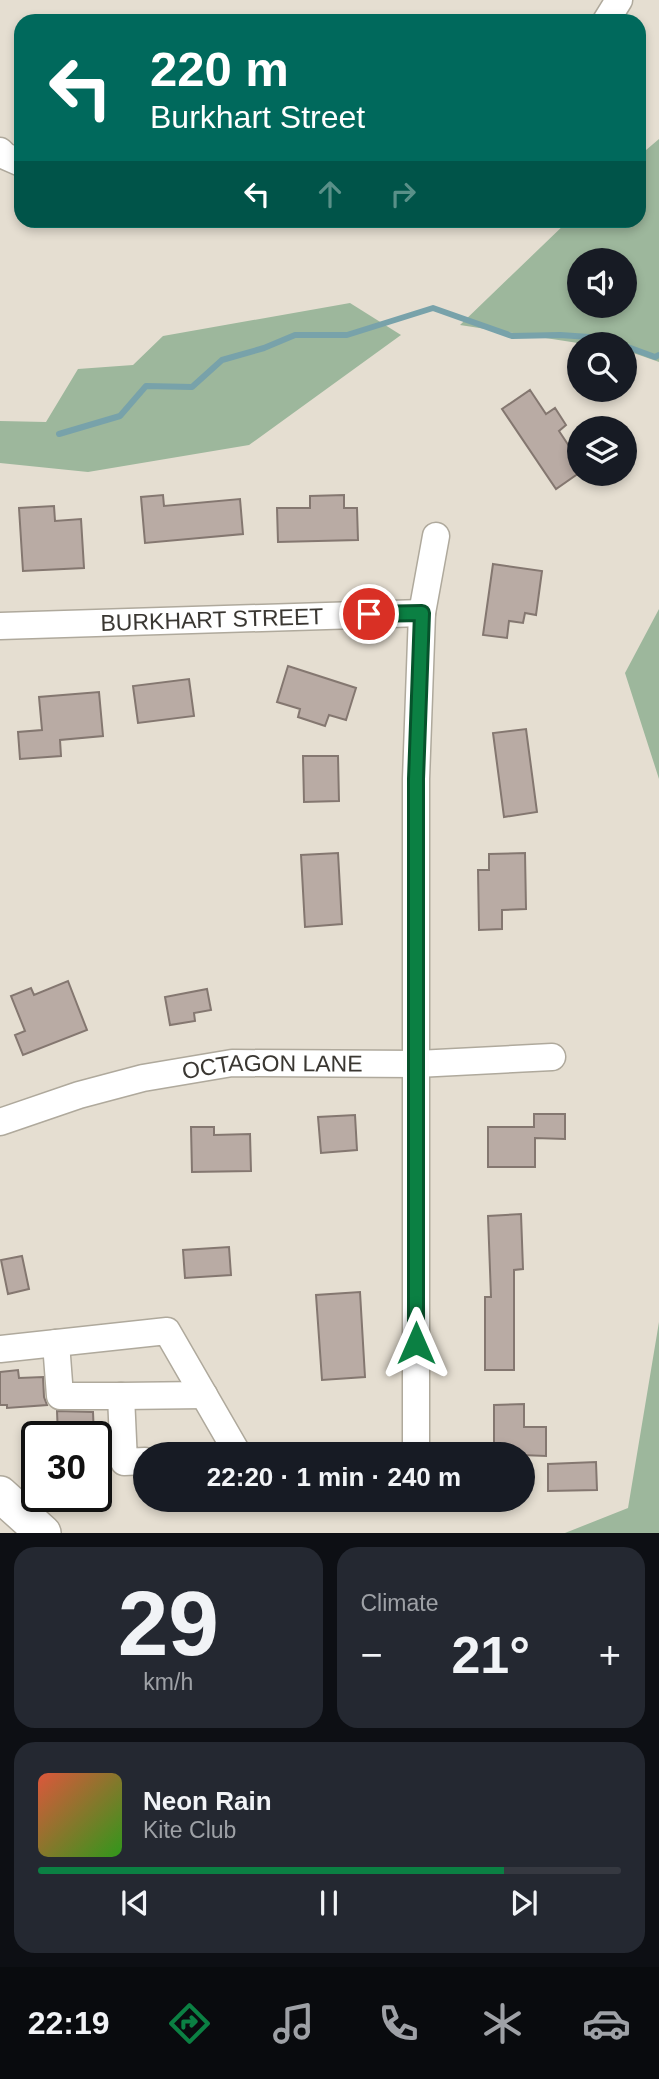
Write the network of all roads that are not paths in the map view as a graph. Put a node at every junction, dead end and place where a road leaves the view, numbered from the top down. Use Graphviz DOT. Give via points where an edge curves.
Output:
graph roads {
  1 [pos="436,536"];
  2 [pos="422,613"];
  3 [pos="0,626"];
  4 [pos="552,1057"];
  5 [pos="417,1064"];
  6 [pos="0,1122"];
  7 [pos="56,1343"];
  8 [pos="0,1349"];
  9 [pos="204,1395"];
  10 [pos="121,1396"];
  11 [pos="231,1442"];
  12 [pos="416,1442"];
  13 [pos="133,1462"];
  14 [pos="0,1494"];
  15 [pos="43,1533"];
  1 -- 2 [label="street"];
  2 -- 3 [label="street, BURKHART STREET"];
  2 -- 5 [label="street" via="416,779"];
  4 -- 5 [label="street, OCTAGON LANE"];
  5 -- 6 [label="street, OCTAGON LANE" via="232,1063 143,1078"];
  5 -- 12 [label="street"];
  7 -- 8 [label="street"];
  7 -- 9 [label="street" via="167,1331"];
  7 -- 10 [label="street" via="60,1396"];
  9 -- 10 [label="street"];
  9 -- 11 [label="street"];
  10 -- 13 [label="street" via="124,1462"];
  14 -- 15 [label="main road"];
}
